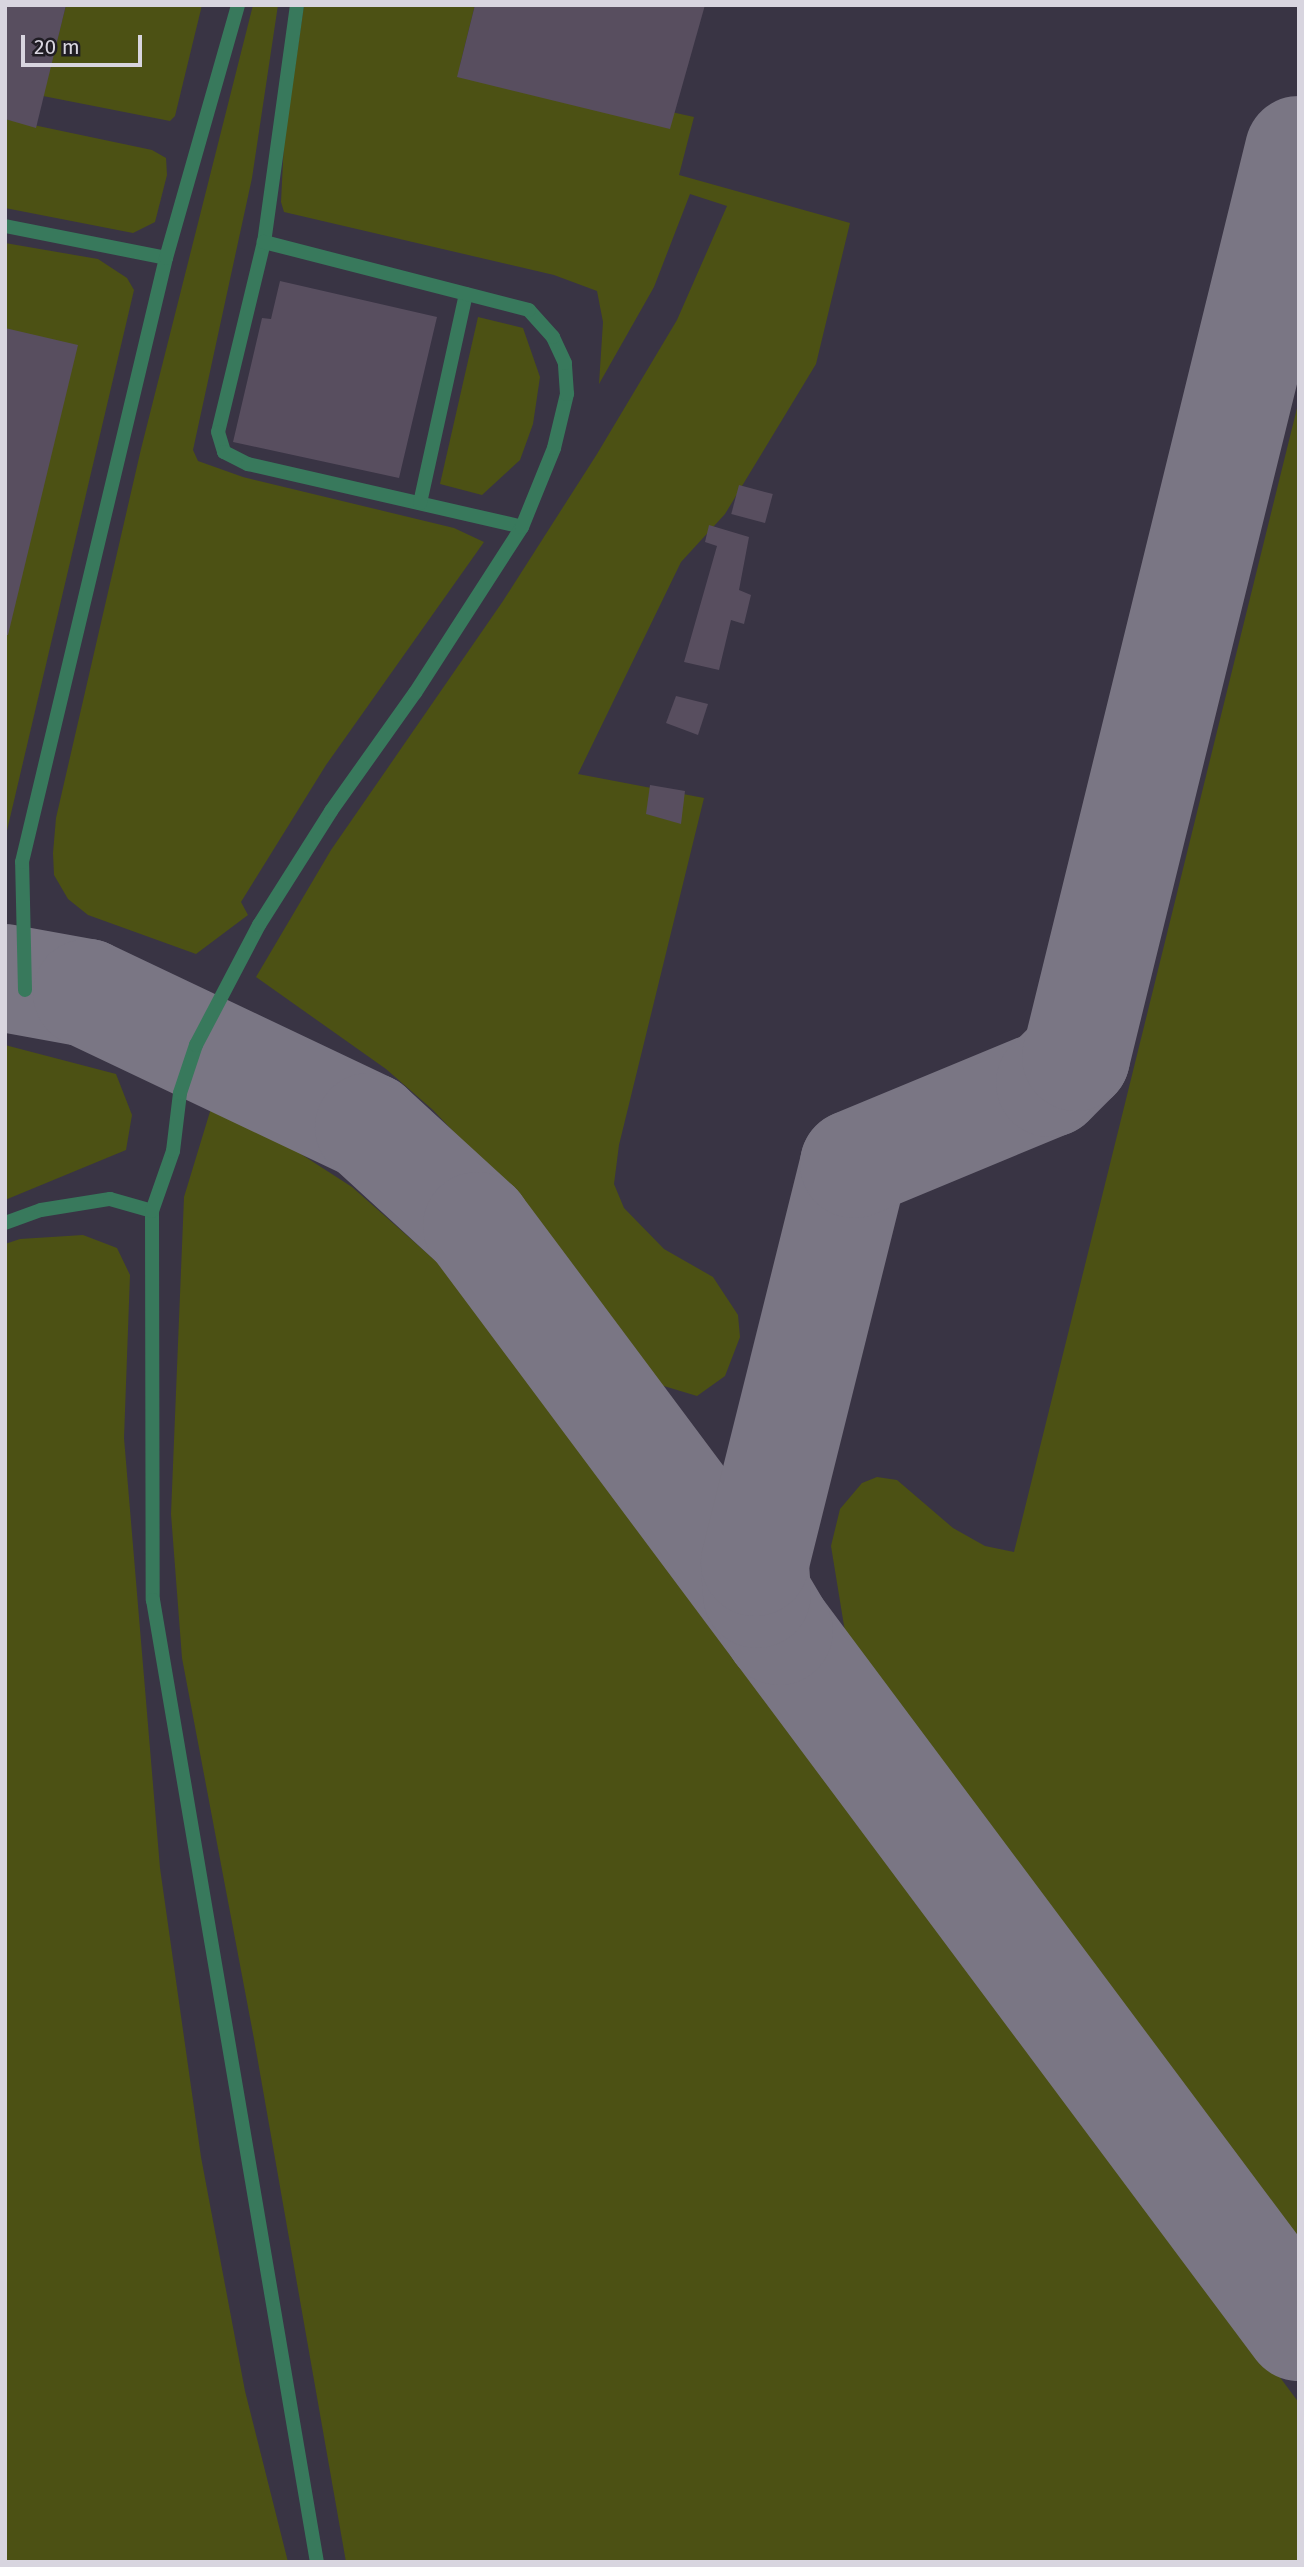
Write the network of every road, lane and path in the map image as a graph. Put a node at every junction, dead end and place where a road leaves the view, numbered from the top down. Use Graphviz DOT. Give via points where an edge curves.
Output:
graph roads {
  1 [pos="238,5"];
  2 [pos="297,5"];
  3 [pos="5,226"];
  4 [pos="264,242"];
  5 [pos="166,258"];
  6 [pos="466,294"];
  7 [pos="420,503"];
  8 [pos="522,527"];
  9 [pos="25,990"];
  10 [pos="152,1211"];
  11 [pos="5,1223"];
  12 [pos="317,2562"];
  1 -- 5 [label="lane"];
  2 -- 4 [label="lane"];
  3 -- 5 [label="lane"];
  4 -- 6 [label="lane"];
  4 -- 7 [label="lane" via="218,432 224,452 247,464"];
  5 -- 9 [label="lane" via="22,862"];
  6 -- 7 [label="lane"];
  6 -- 8 [label="lane" via="528,310 553,337 565,363 567,394 554,448"];
  7 -- 8 [label="lane"];
  8 -- 10 [label="lane" via="259,925 195,1045 180,1093 173,1151"];
  10 -- 11 [label="lane" via="110,1199 41,1210"];
  10 -- 12 [label="lane" via="153,1600"];
}
